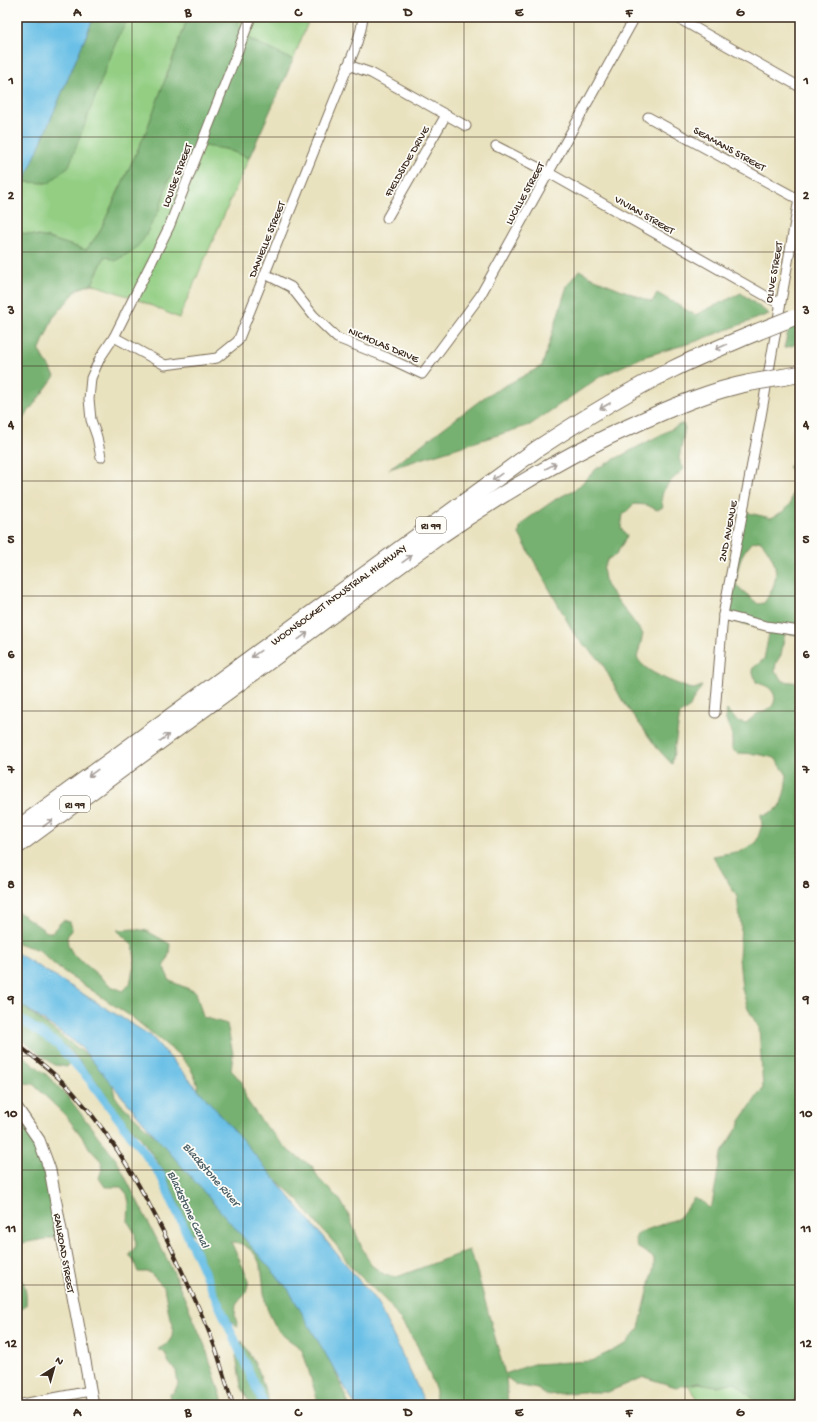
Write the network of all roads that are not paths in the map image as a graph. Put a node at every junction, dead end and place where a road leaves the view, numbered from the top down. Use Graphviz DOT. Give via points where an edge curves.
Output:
graph roads {
  1 [pos="251,17"];
  2 [pos="363,17"];
  3 [pos="635,17"];
  4 [pos="676,17"];
  5 [pos="348,65"];
  6 [pos="800,87"];
  7 [pos="446,115"];
  8 [pos="648,117"];
  9 [pos="466,126"];
  10 [pos="496,146"];
  11 [pos="548,173"];
  12 [pos="800,198"];
  13 [pos="387,218"];
  14 [pos="265,274"];
  15 [pos="780,304"];
  16 [pos="796,317"];
  17 [pos="114,337"];
  18 [pos="771,355"];
  19 [pos="422,374"];
  20 [pos="800,374"];
  21 [pos="101,457"];
  22 [pos="723,615"];
  23 [pos="800,631"];
  24 [pos="715,713"];
  25 [pos="129,756"];
  26 [pos="17,829"];
  27 [pos="17,846"];
  28 [pos="17,1108"];
  29 [pos="90,1391"];
  30 [pos="800,1399"];
  31 [pos="17,1405"];
  32 [pos="93,1405"];
  33 [pos="798,1405"];
  1 -- 17 [label="street, LOUISE STREET" via="169,227"];
  2 -- 5 [label="street, DANIELLE STREET"];
  3 -- 11 [label="street, LUCILLE STREET"];
  4 -- 6 [label="street"];
  5 -- 7 [label="street" via="371,73"];
  5 -- 14 [label="street, DANIELLE STREET"];
  7 -- 9 [label="street"];
  7 -- 13 [label="street, FIELDSIDE DRIVE"];
  8 -- 12 [label="street, SEAMANS STREET"];
  10 -- 11 [label="street, VIVIAN STREET"];
  11 -- 15 [label="street, VIVIAN STREET"];
  11 -- 19 [label="street, LUCILLE STREET" via="480,296"];
  12 -- 15 [label="street, OLIVE STREET"];
  14 -- 17 [label="street, DANIELLE STREET" via="238,341 217,358 165,365"];
  14 -- 19 [label="street, NICHOLAS DRIVE" via="291,287 313,315 337,338"];
  15 -- 18 [label="street, OLIVE STREET"];
  16 -- 25 [label="highway, WOONSOCKET INDUSTRIAL HIGHWAY / RI 99, one-way, bridge" via="646,382 536,449"];
  17 -- 21 [label="street, LOUISE STREET" via="91,378 91,420"];
  18 -- 22 [label="street, 2ND AVENUE"];
  25 -- 20 [label="highway, WOONSOCKET INDUSTRIAL HIGHWAY / RI 99, one-way, bridge" via="438,536 498,497 573,454 706,394"];
  22 -- 23 [label="street" via="766,626"];
  22 -- 24 [label="street, 2ND AVENUE"];
  25 -- 26 [label="highway, WOONSOCKET INDUSTRIAL HIGHWAY / RI 99, one-way"];
  27 -- 25 [label="highway, WOONSOCKET INDUSTRIAL HIGHWAY / RI 99, one-way"];
  28 -- 29 [label="street, RAILROAD STREET" via="39,1140 50,1170"];
  29 -- 31 [label="street"];
  29 -- 32 [label="street, RAILROAD STREET"];
  30 -- 33 [label="street"];
}
